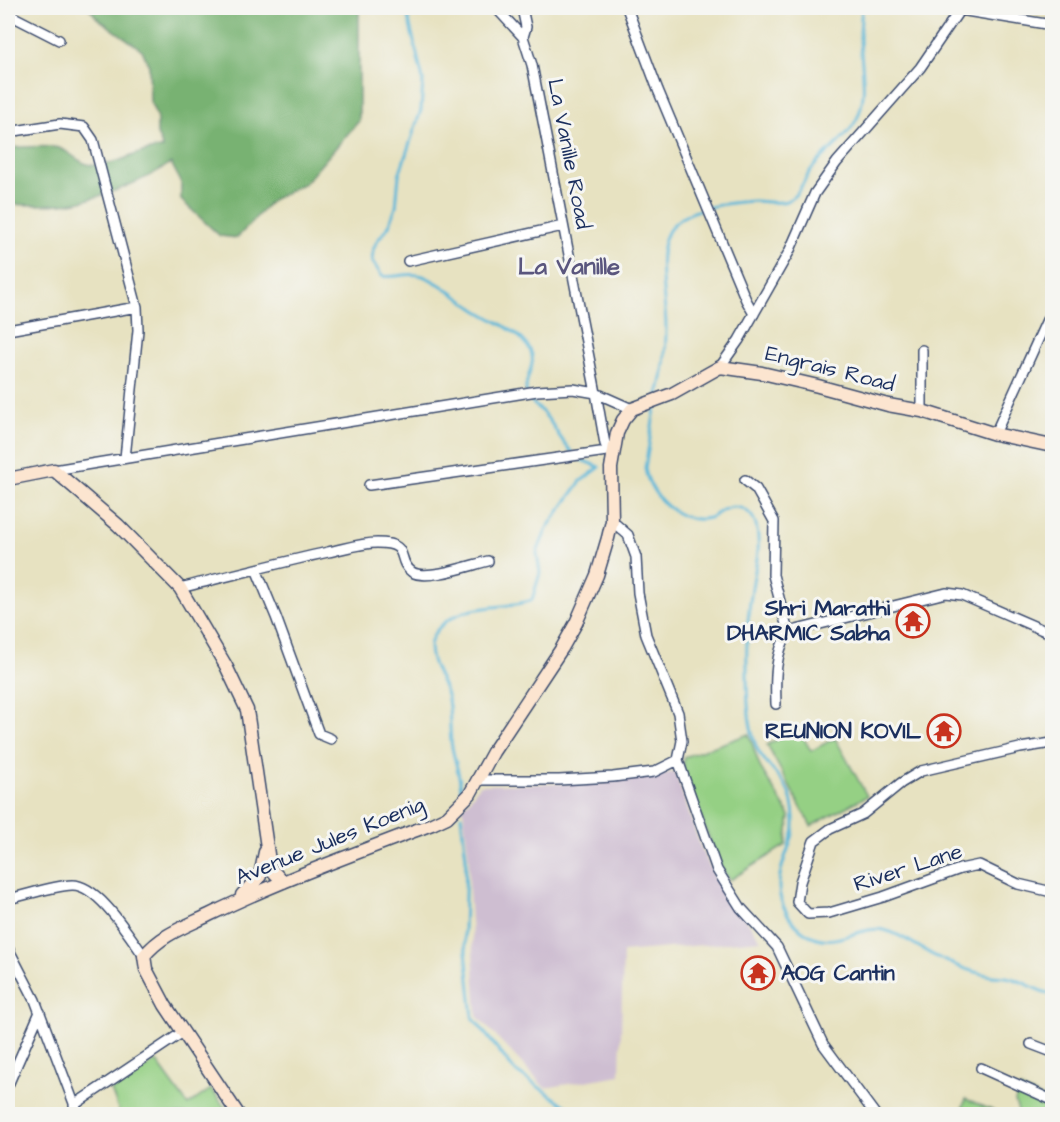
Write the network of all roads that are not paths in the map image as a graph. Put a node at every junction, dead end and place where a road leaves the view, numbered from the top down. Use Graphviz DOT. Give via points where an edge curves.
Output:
graph roads {
  1 [pos="495,8"];
  2 [pos="522,8"];
  3 [pos="627,8"];
  4 [pos="961,9"];
  5 [pos="8,14"];
  6 [pos="1053,25"];
  7 [pos="523,37"];
  8 [pos="59,40"];
  9 [pos="8,132"];
  10 [pos="563,226"];
  11 [pos="408,261"];
  12 [pos="137,307"];
  13 [pos="1053,309"];
  14 [pos="754,314"];
  15 [pos="8,330"];
  16 [pos="922,350"];
  17 [pos="720,367"];
  18 [pos="596,393"];
  19 [pos="637,407"];
  20 [pos="922,411"];
  21 [pos="995,434"];
  22 [pos="1053,446"];
  23 [pos="614,450"];
  24 [pos="125,458"];
  25 [pos="54,470"];
  26 [pos="8,479"];
  27 [pos="745,480"];
  28 [pos="369,485"];
  29 [pos="612,521"];
  30 [pos="488,561"];
  31 [pos="256,569"];
  32 [pos="180,588"];
  33 [pos="788,632"];
  34 [pos="1053,634"];
  35 [pos="776,704"];
  36 [pos="331,739"];
  37 [pos="1053,743"];
  38 [pos="678,760"];
  39 [pos="478,780"];
  40 [pos="266,847"];
  41 [pos="261,872"];
  42 [pos="277,884"];
  43 [pos="1053,892"];
  44 [pos="8,899"];
  45 [pos="235,902"];
  46 [pos="8,948"];
  47 [pos="144,956"];
  48 [pos="40,1012"];
  49 [pos="183,1032"];
  50 [pos="1031,1044"];
  51 [pos="1053,1052"];
  52 [pos="981,1068"];
  53 [pos="8,1085"];
  54 [pos="1053,1100"];
  55 [pos="74,1105"];
  56 [pos="233,1113"];
  57 [pos="78,1114"];
  58 [pos="874,1114"];
  1 -- 7 [label="street, La Vanille Road"];
  2 -- 7 [label="street, La Vanille Road" via="526,27"];
  3 -- 14 [label="street"];
  4 -- 6 [label="street"];
  4 -- 14 [label="street" via="920,68 837,162 815,193 789,252"];
  5 -- 8 [label="street"];
  7 -- 10 [label="street, La Vanille Road" via="532,65"];
  9 -- 12 [label="street" via="60,124 84,127 93,141"];
  10 -- 11 [label="street"];
  10 -- 18 [label="street, La Vanille Road"];
  12 -- 15 [label="street"];
  12 -- 24 [label="street"];
  13 -- 21 [label="street"];
  14 -- 17 [label="street"];
  16 -- 20 [label="street"];
  17 -- 19 [label="street" via="660,400"];
  17 -- 20 [label="street, Engrais Road" via="762,373"];
  18 -- 19 [label="street"];
  18 -- 23 [label="street, La Vanille Road" via="605,444"];
  18 -- 24 [label="street" via="573,389 537,391"];
  19 -- 23 [label="street, Avenue Jules Koenig" via="623,420"];
  20 -- 21 [label="street, Engrais Road"];
  21 -- 22 [label="street, Engrais Road"];
  23 -- 28 [label="street"];
  23 -- 29 [label="street, Avenue Jules Koenig"];
  24 -- 25 [label="street"];
  25 -- 26 [label="street"];
  25 -- 32 [label="street" via="118,525"];
  27 -- 33 [label="street" via="756,489 774,520 773,575"];
  29 -- 38 [label="street" via="628,535 636,558 646,635 678,713 682,741"];
  29 -- 39 [label="street, Avenue Jules Koenig" via="597,576 576,623"];
  30 -- 31 [label="street" via="423,575 408,568 395,545 375,543"];
  31 -- 32 [label="street"];
  31 -- 36 [label="street" via="319,734"];
  32 -- 40 [label="street" via="247,710"];
  33 -- 34 [label="street" via="946,593 962,595"];
  33 -- 35 [label="street" via="780,645"];
  37 -- 43 [label="street, River Lane" via="921,771 901,783 863,814 814,841 797,902 808,914 829,913 979,866 1018,884"];
  38 -- 39 [label="street" via="654,772 613,777"];
  38 -- 58 [label="street" via="717,870 741,908 777,947 823,1044"];
  39 -- 42 [label="street, Avenue Jules Koenig" via="447,817 432,825"];
  40 -- 41 [label="street"];
  40 -- 42 [label="street"];
  41 -- 42 [label="street"];
  41 -- 45 [label="street" via="256,883"];
  42 -- 45 [label="street, Avenue Jules Koenig"];
  44 -- 47 [label="street" via="73,885 85,888 115,916"];
  45 -- 47 [label="street, Avenue Jules Koenig" via="155,942"];
  46 -- 48 [label="street"];
  47 -- 49 [label="street" via="152,982"];
  48 -- 53 [label="street"];
  48 -- 55 [label="street"];
  49 -- 55 [label="street"];
  49 -- 56 [label="street"];
  50 -- 51 [label="street"];
  52 -- 54 [label="street"];
  55 -- 57 [label="street"];
}
